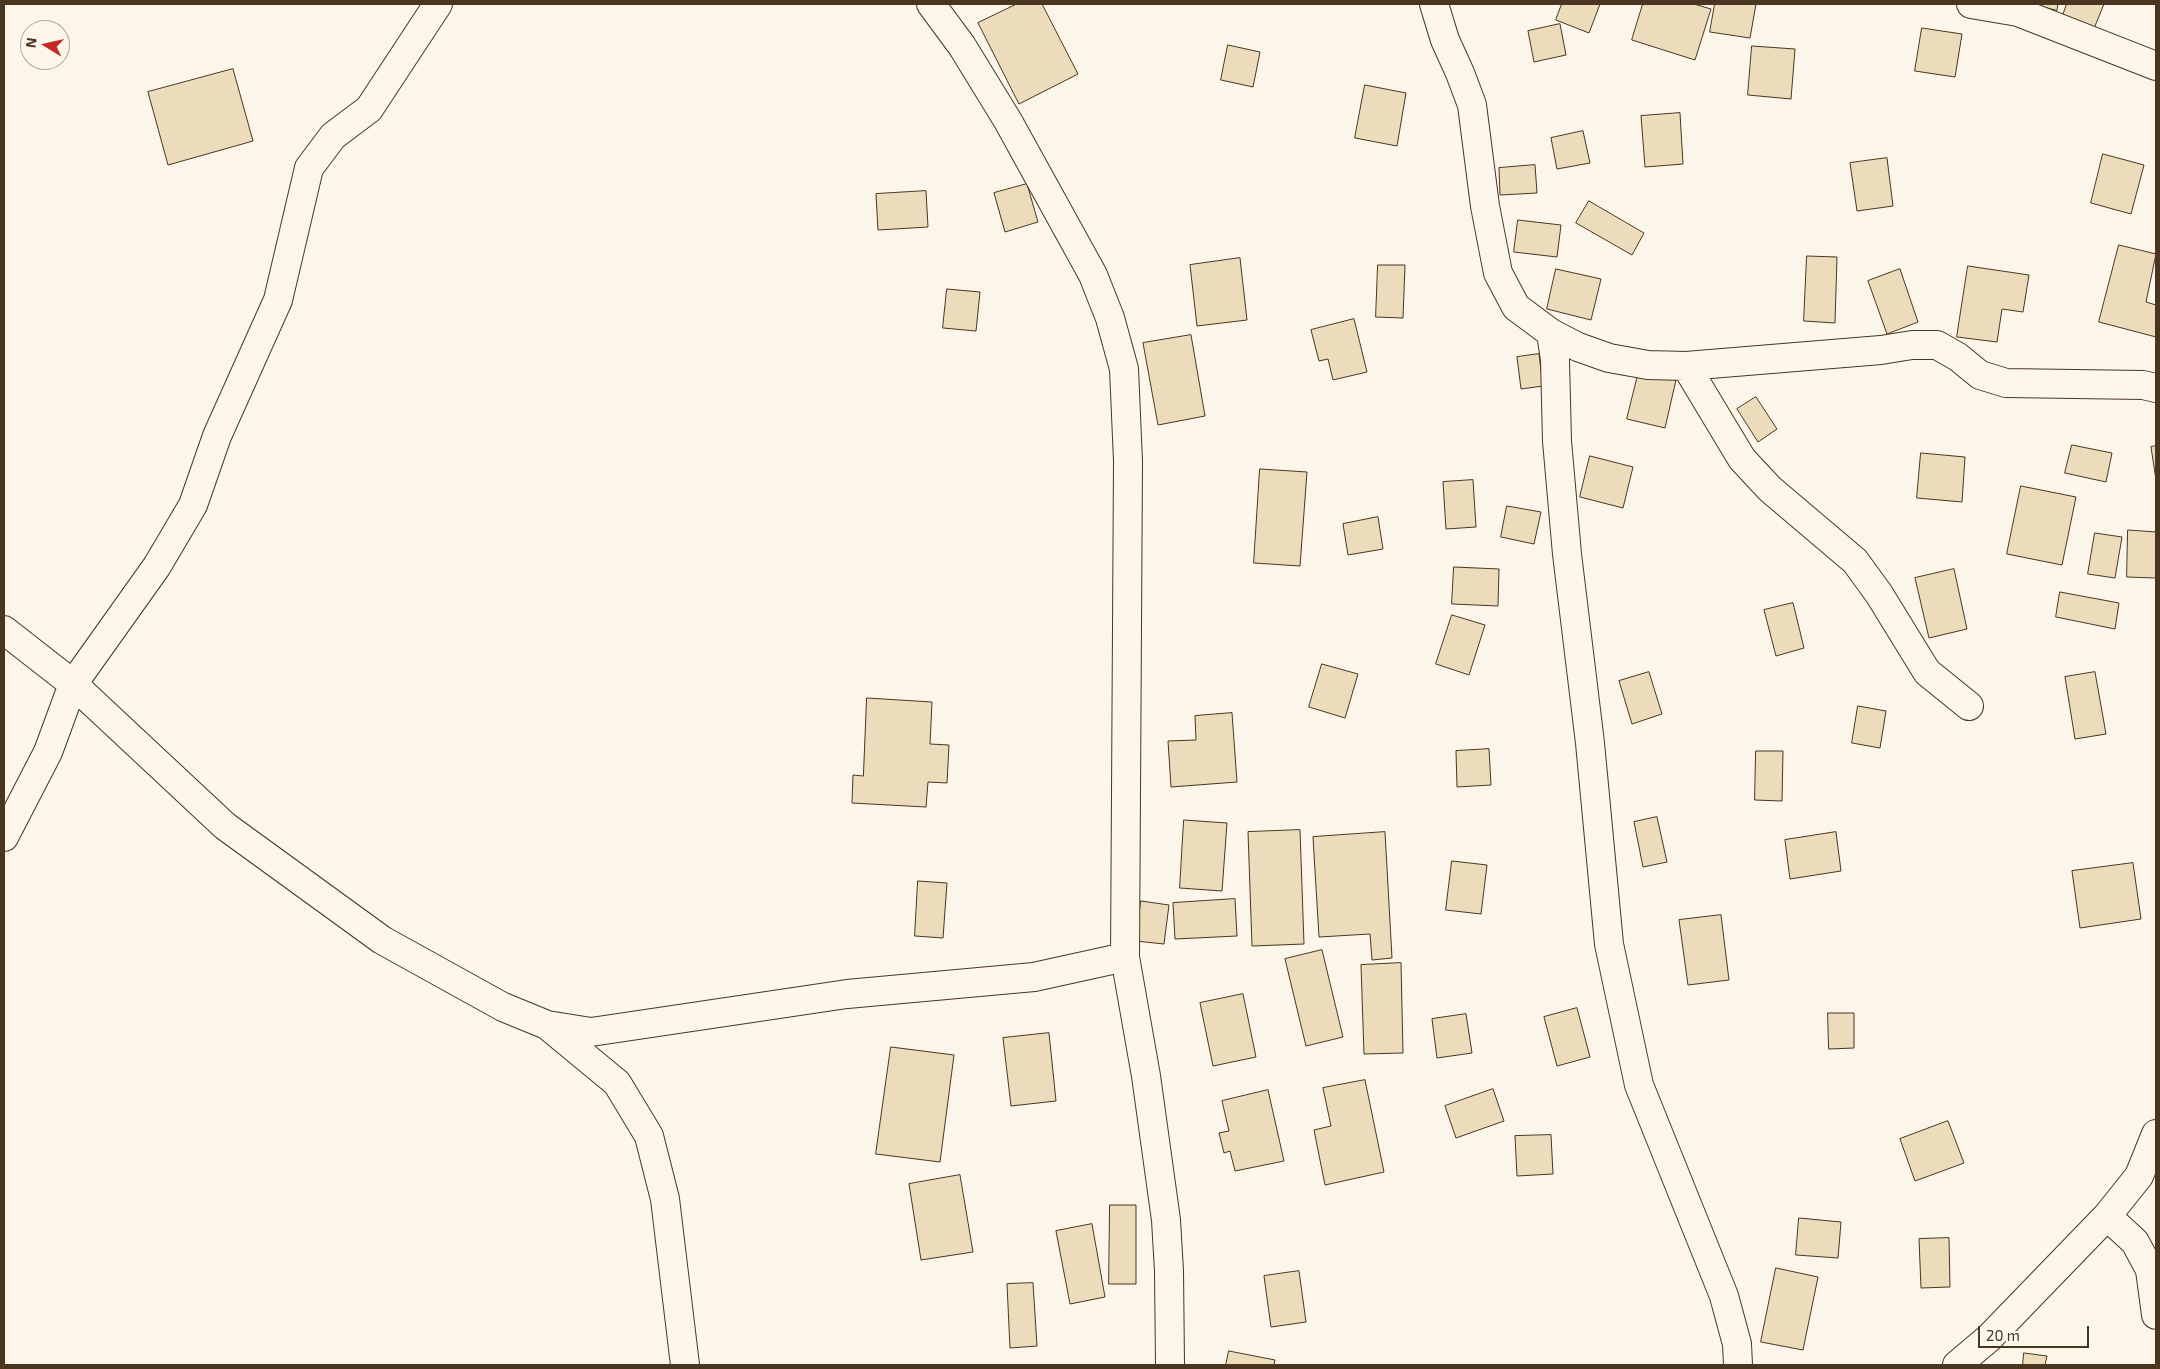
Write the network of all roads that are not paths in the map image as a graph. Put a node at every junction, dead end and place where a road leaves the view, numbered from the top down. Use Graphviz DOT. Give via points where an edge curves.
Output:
graph roads {
  1 [pos="438,4"];
  2 [pos="930,4"];
  3 [pos="1434,4"];
  4 [pos="1971,4"];
  5 [pos="2156,66"];
  6 [pos="1551,333"];
  7 [pos="1686,366"];
  8 [pos="2156,388"];
  9 [pos="4,630"];
  10 [pos="73,684"];
  11 [pos="1969,706"];
  12 [pos="4,837"];
  13 [pos="1125,957"];
  14 [pos="547,1025"];
  15 [pos="2156,1134"];
  16 [pos="2107,1216"];
  17 [pos="2156,1315"];
  18 [pos="685,1365"];
  19 [pos="1170,1365"];
  20 [pos="1738,1365"];
  21 [pos="1957,1365"];
  1 -- 10 [label="street" via="369,109 333,136 309,168 278,300 217,436 193,505 157,566"];
  2 -- 13 [label="street" via="962,46 1008,120 1093,276 1110,318 1124,369 1128,461"];
  3 -- 6 [label="street" via="1472,105 1485,206 1498,273 1516,307"];
  4 -- 5 [label="street" via="2018,12"];
  6 -- 7 [label="street" via="1609,358 1648,365"];
  6 -- 20 [label="street" via="1568,554 1609,944 1639,1085 1724,1296 1737,1344"];
  7 -- 8 [label="street" via="1936,345 1980,375 2006,382 2143,384"];
  7 -- 11 [label="street" via="1742,459 1770,489 1854,561 1879,594 1927,672"];
  9 -- 10 [label="street"];
  10 -- 12 [label="street" via="48,752"];
  10 -- 14 [label="street" via="225,826 382,940 503,1007"];
  13 -- 14 [label="street" via="1034,977 847,994 591,1032"];
  13 -- 19 [label="street" via="1166,1220 1170,1271"];
  14 -- 18 [label="street" via="617,1083 649,1136 666,1199"];
  15 -- 16 [label="street" via="2139,1176"];
  16 -- 17 [label="street" via="2135,1242 2150,1270"];
  16 -- 21 [label="street" via="1988,1338"];
}
